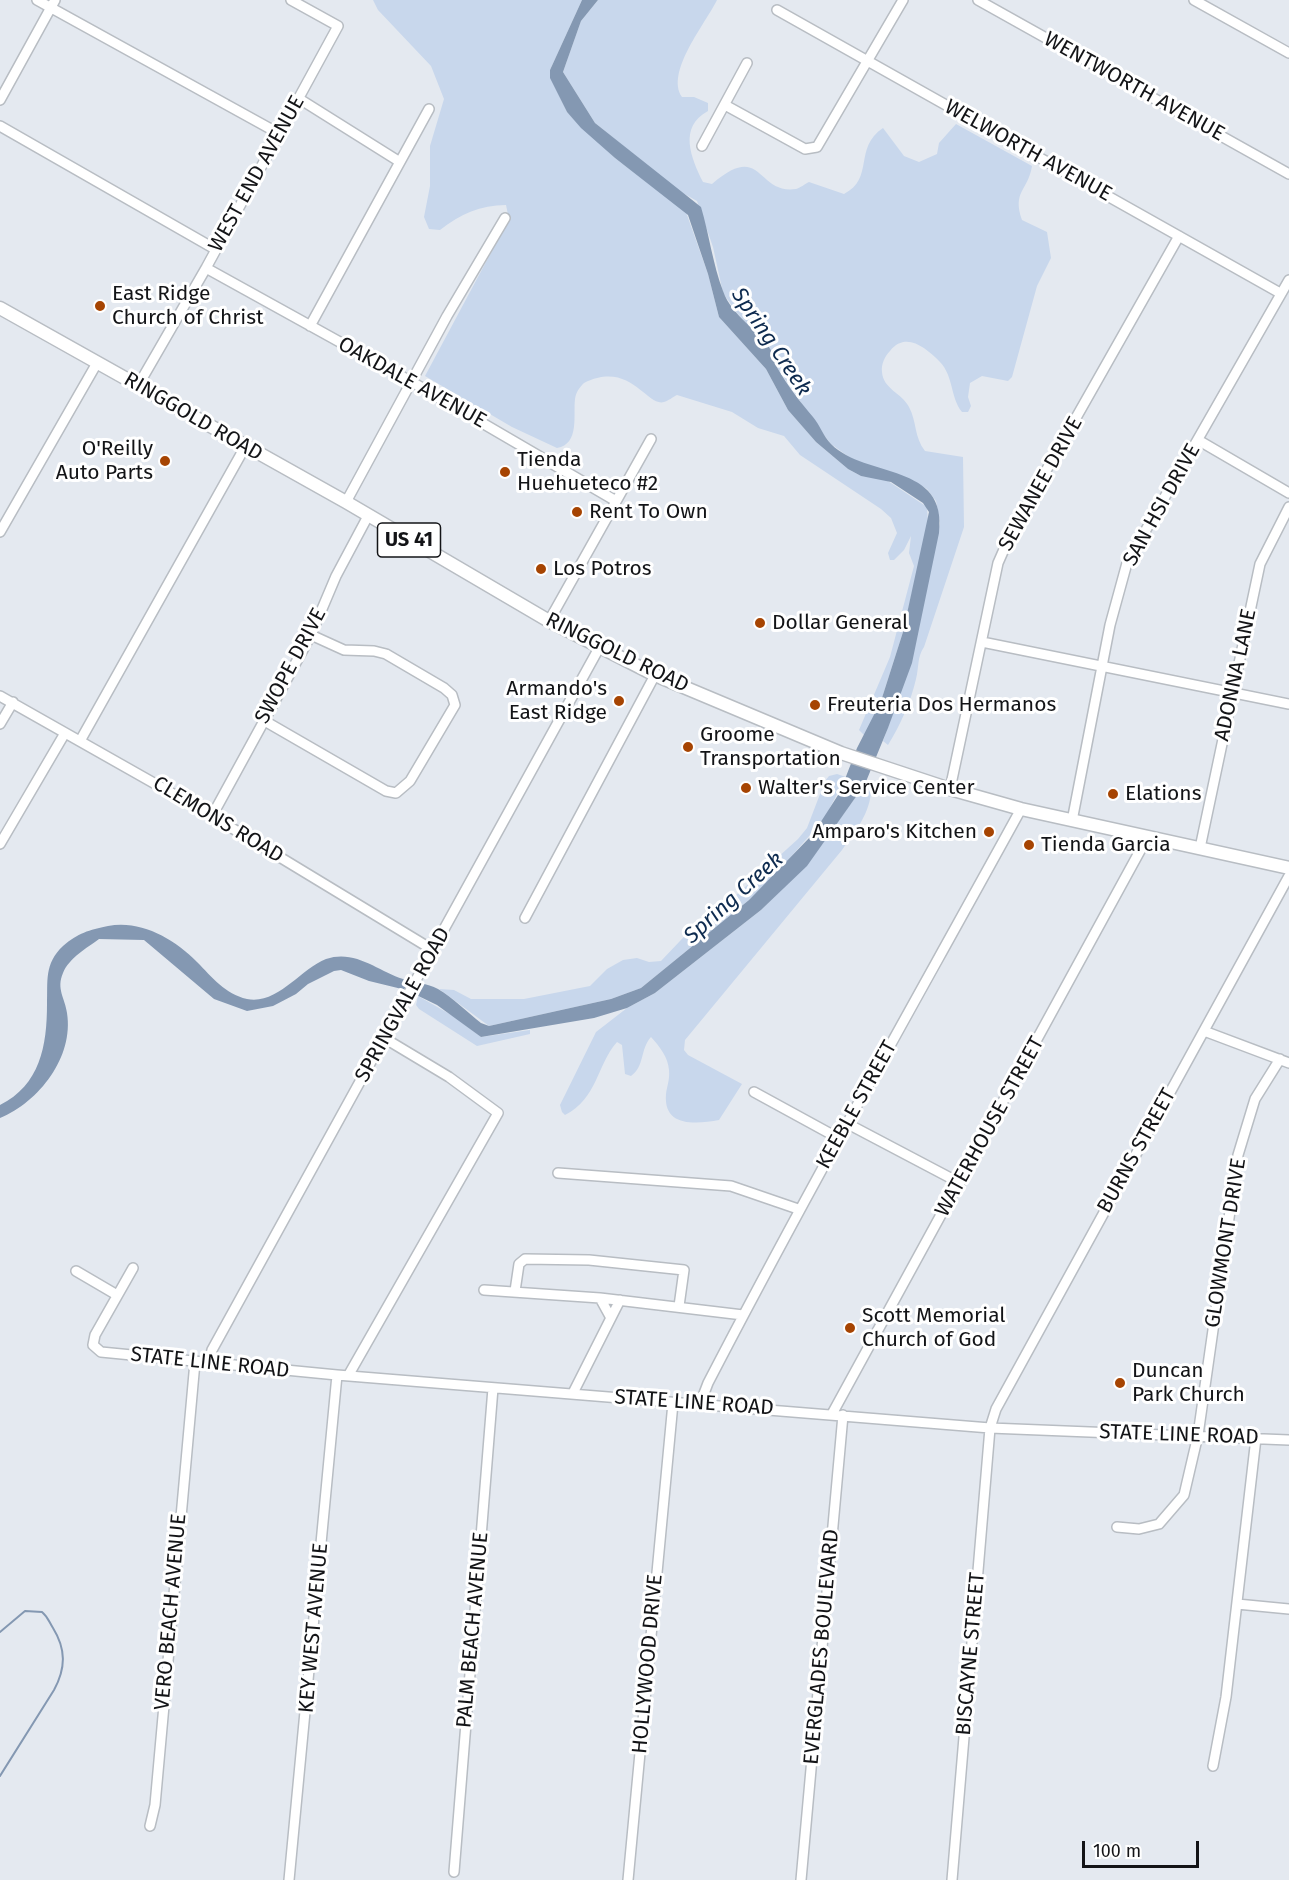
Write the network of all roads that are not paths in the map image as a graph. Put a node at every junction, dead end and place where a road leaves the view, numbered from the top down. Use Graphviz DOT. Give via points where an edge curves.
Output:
graph roads {
  1 [pos="37,0"];
  2 [pos="291,0"];
  3 [pos="903,0"];
  4 [pos="978,0"];
  5 [pos="1194,0"];
  6 [pos="53,4"];
  7 [pos="777,10"];
  8 [pos="1289,53"];
  9 [pos="868,61"];
  10 [pos="747,63"];
  11 [pos="298,99"];
  12 [pos="0,100"];
  13 [pos="725,105"];
  14 [pos="429,109"];
  15 [pos="0,126"];
  16 [pos="278,133"];
  17 [pos="702,146"];
  18 [pos="400,162"];
  19 [pos="1289,174"];
  20 [pos="505,218"];
  21 [pos="1179,236"];
  22 [pos="215,249"];
  23 [pos="206,268"];
  24 [pos="1289,280"];
  25 [pos="1280,292"];
  26 [pos="0,308"];
  27 [pos="310,326"];
  28 [pos="97,363"];
  29 [pos="412,382"];
  30 [pos="138,384"];
  31 [pos="651,439"];
  32 [pos="1198,440"];
  33 [pos="245,447"];
  34 [pos="1289,493"];
  35 [pos="616,501"];
  36 [pos="346,502"];
  37 [pos="1289,507"];
  38 [pos="368,516"];
  39 [pos="0,532"];
  40 [pos="549,621"];
  41 [pos="311,635"];
  42 [pos="982,642"];
  43 [pos="599,648"];
  44 [pos="1102,665"];
  45 [pos="655,675"];
  46 [pos="1232,692"];
  47 [pos="0,696"];
  48 [pos="13,702"];
  49 [pos="1289,704"];
  50 [pos="263,720"];
  51 [pos="0,724"];
  52 [pos="65,733"];
  53 [pos="80,741"];
  54 [pos="950,789"];
  55 [pos="1021,809"];
  56 [pos="212,816"];
  57 [pos="1072,821"];
  58 [pos="1147,838"];
  59 [pos="0,844"];
  60 [pos="1200,848"];
  61 [pos="1289,868"];
  62 [pos="1289,876"];
  63 [pos="525,918"];
  64 [pos="434,950"];
  65 [pos="1204,1031"];
  66 [pos="384,1038"];
  67 [pos="1284,1061"];
  68 [pos="754,1092"];
  69 [pos="848,1124"];
  70 [pos="840,1139"];
  71 [pos="558,1173"];
  72 [pos="960,1183"];
  73 [pos="798,1209"];
  74 [pos="134,1268"];
  75 [pos="76,1271"];
  76 [pos="484,1290"];
  77 [pos="515,1292"];
  78 [pos="117,1295"];
  79 [pos="600,1298"];
  80 [pos="620,1300"];
  81 [pos="679,1306"];
  82 [pos="743,1315"];
  83 [pos="611,1318"];
  84 [pos="195,1362"];
  85 [pos="209,1362"];
  86 [pos="337,1375"];
  87 [pos="348,1376"];
  88 [pos="493,1388"];
  89 [pos="573,1394"];
  90 [pos="673,1403"];
  91 [pos="700,1404"];
  92 [pos="832,1414"];
  93 [pos="843,1415"];
  94 [pos="990,1428"];
  95 [pos="1198,1435"];
  96 [pos="1256,1438"];
  97 [pos="1289,1440"];
  98 [pos="1117,1527"];
  99 [pos="1237,1604"];
  100 [pos="1289,1609"];
  101 [pos="1213,1766"];
  102 [pos="150,1826"];
  103 [pos="454,1872"];
  104 [pos="289,1880"];
  105 [pos="628,1880"];
  106 [pos="801,1880"];
  107 [pos="952,1880"];
  1 -- 6 [label="street"];
  2 -- 11 [label="street, WEST END AVENUE" via="338,26"];
  3 -- 9 [label="street"];
  4 -- 19 [label="street, WENTWORTH AVENUE"];
  5 -- 8 [label="street"];
  6 -- 12 [label="street"];
  6 -- 16 [label="street"];
  7 -- 9 [label="street, WELWORTH AVENUE"];
  9 -- 13 [label="street" via="817,147 805,150"];
  9 -- 21 [label="street, WELWORTH AVENUE"];
  10 -- 13 [label="street"];
  11 -- 16 [label="street, WEST END AVENUE"];
  11 -- 18 [label="street"];
  13 -- 17 [label="street"];
  14 -- 18 [label="street"];
  15 -- 22 [label="street"];
  16 -- 22 [label="street, WEST END AVENUE"];
  18 -- 27 [label="street"];
  20 -- 29 [label="street"];
  21 -- 25 [label="street, WELWORTH AVENUE"];
  21 -- 42 [label="street, SEWANEE DRIVE" via="1013,529 998,563"];
  22 -- 23 [label="street, WEST END AVENUE"];
  23 -- 27 [label="street, OAKDALE AVENUE"];
  23 -- 30 [label="street, WEST END AVENUE"];
  24 -- 25 [label="street, SAN HSI DRIVE"];
  25 -- 32 [label="street, SAN HSI DRIVE"];
  26 -- 28 [label="main road, RINGGOLD ROAD / US 41"];
  27 -- 29 [label="street, OAKDALE AVENUE"];
  28 -- 30 [label="main road, RINGGOLD ROAD / US 41"];
  28 -- 39 [label="street"];
  29 -- 35 [label="street, OAKDALE AVENUE"];
  29 -- 36 [label="street"];
  30 -- 33 [label="main road, RINGGOLD ROAD / US 41"];
  31 -- 35 [label="street"];
  32 -- 34 [label="street"];
  32 -- 44 [label="street, SAN HSI DRIVE" via="1127,563"];
  33 -- 36 [label="main road, RINGGOLD ROAD / US 41"];
  33 -- 53 [label="street"];
  35 -- 40 [label="street"];
  36 -- 38 [label="main road, RINGGOLD ROAD / US 41"];
  37 -- 46 [label="street, ADONNA LANE" via="1260,564"];
  38 -- 40 [label="main road, RINGGOLD ROAD / US 41"];
  38 -- 41 [label="street, SWOPE DRIVE"];
  40 -- 43 [label="main road, RINGGOLD ROAD / US 41"];
  41 -- 50 [label="street, SWOPE DRIVE"];
  41 -- 50 [label="street" via="344,650 386,654 444,688 455,705 410,781 396,793 386,791"];
  42 -- 44 [label="street"];
  42 -- 54 [label="street, SEWANEE DRIVE"];
  43 -- 45 [label="main road, RINGGOLD ROAD / US 41"];
  43 -- 64 [label="street, SPRINGVALE ROAD"];
  44 -- 46 [label="street"];
  44 -- 57 [label="street, SAN HSI DRIVE"];
  45 -- 54 [label="main road, RINGGOLD ROAD / US 41" via="841,753"];
  45 -- 63 [label="street"];
  46 -- 49 [label="street"];
  46 -- 60 [label="street, ADONNA LANE"];
  47 -- 48 [label="street, CLEMONS ROAD"];
  48 -- 51 [label="street"];
  48 -- 52 [label="street, CLEMONS ROAD"];
  50 -- 56 [label="street, SWOPE DRIVE"];
  52 -- 53 [label="street, CLEMONS ROAD"];
  52 -- 59 [label="street"];
  53 -- 56 [label="street, CLEMONS ROAD"];
  54 -- 55 [label="main road, RINGGOLD ROAD / US 41"];
  55 -- 57 [label="main road, RINGGOLD ROAD / US 41"];
  55 -- 69 [label="street, KEEBLE STREET"];
  56 -- 64 [label="street, CLEMONS ROAD"];
  57 -- 58 [label="main road, RINGGOLD ROAD / US 41"];
  58 -- 60 [label="main road, RINGGOLD ROAD / US 41"];
  58 -- 72 [label="street, WATERHOUSE STREET"];
  60 -- 61 [label="main road, RINGGOLD ROAD / US 41"];
  62 -- 65 [label="street, BURNS STREET"];
  64 -- 66 [label="street, SPRINGVALE ROAD"];
  65 -- 67 [label="street"];
  65 -- 94 [label="street, BURNS STREET" via="996,1409"];
  66 -- 85 [label="street, SPRINGVALE ROAD" via="212,1350"];
  66 -- 87 [label="street" via="498,1113"];
  67 -- 95 [label="street, GLOWMONT DRIVE" via="1255,1099 1238,1155"];
  68 -- 70 [label="street"];
  69 -- 70 [label="street, KEEBLE STREET"];
  69 -- 72 [label="street"];
  70 -- 73 [label="street, KEEBLE STREET"];
  71 -- 73 [label="street" via="731,1186"];
  72 -- 92 [label="street, WATERHOUSE STREET"];
  73 -- 82 [label="street, KEEBLE STREET"];
  74 -- 78 [label="street"];
  75 -- 78 [label="street"];
  76 -- 77 [label="street"];
  77 -- 79 [label="street"];
  77 -- 81 [label="street" via="519,1264 525,1258 589,1260 684,1270"];
  78 -- 84 [label="street, STATE LINE ROAD" via="95,1335 93,1345 101,1352"];
  79 -- 80 [label="street"];
  79 -- 83 [label="street"];
  80 -- 81 [label="street"];
  80 -- 83 [label="street"];
  81 -- 82 [label="street"];
  82 -- 91 [label="street, KEEBLE STREET"];
  83 -- 89 [label="street"];
  84 -- 85 [label="street, STATE LINE ROAD"];
  84 -- 102 [label="street, VERO BEACH AVENUE"];
  85 -- 86 [label="street, STATE LINE ROAD"];
  86 -- 87 [label="street, STATE LINE ROAD"];
  86 -- 104 [label="street, KEY WEST AVENUE"];
  87 -- 88 [label="street, STATE LINE ROAD"];
  88 -- 89 [label="street, STATE LINE ROAD"];
  88 -- 103 [label="street, PALM BEACH AVENUE"];
  89 -- 90 [label="street, STATE LINE ROAD"];
  90 -- 91 [label="street, STATE LINE ROAD"];
  90 -- 105 [label="street, HOLLYWOOD DRIVE"];
  91 -- 92 [label="street, STATE LINE ROAD"];
  92 -- 93 [label="street, STATE LINE ROAD"];
  93 -- 94 [label="street, STATE LINE ROAD"];
  93 -- 106 [label="street, EVERGLADES BOULEVARD"];
  94 -- 95 [label="street, STATE LINE ROAD"];
  94 -- 107 [label="street, BISCAYNE STREET"];
  95 -- 96 [label="street, STATE LINE ROAD"];
  95 -- 98 [label="street, GLOWMONT DRIVE" via="1184,1495 1175,1508 1159,1524"];
  96 -- 97 [label="street, STATE LINE ROAD"];
  96 -- 99 [label="street"];
  99 -- 100 [label="street"];
  99 -- 101 [label="street"];
}
